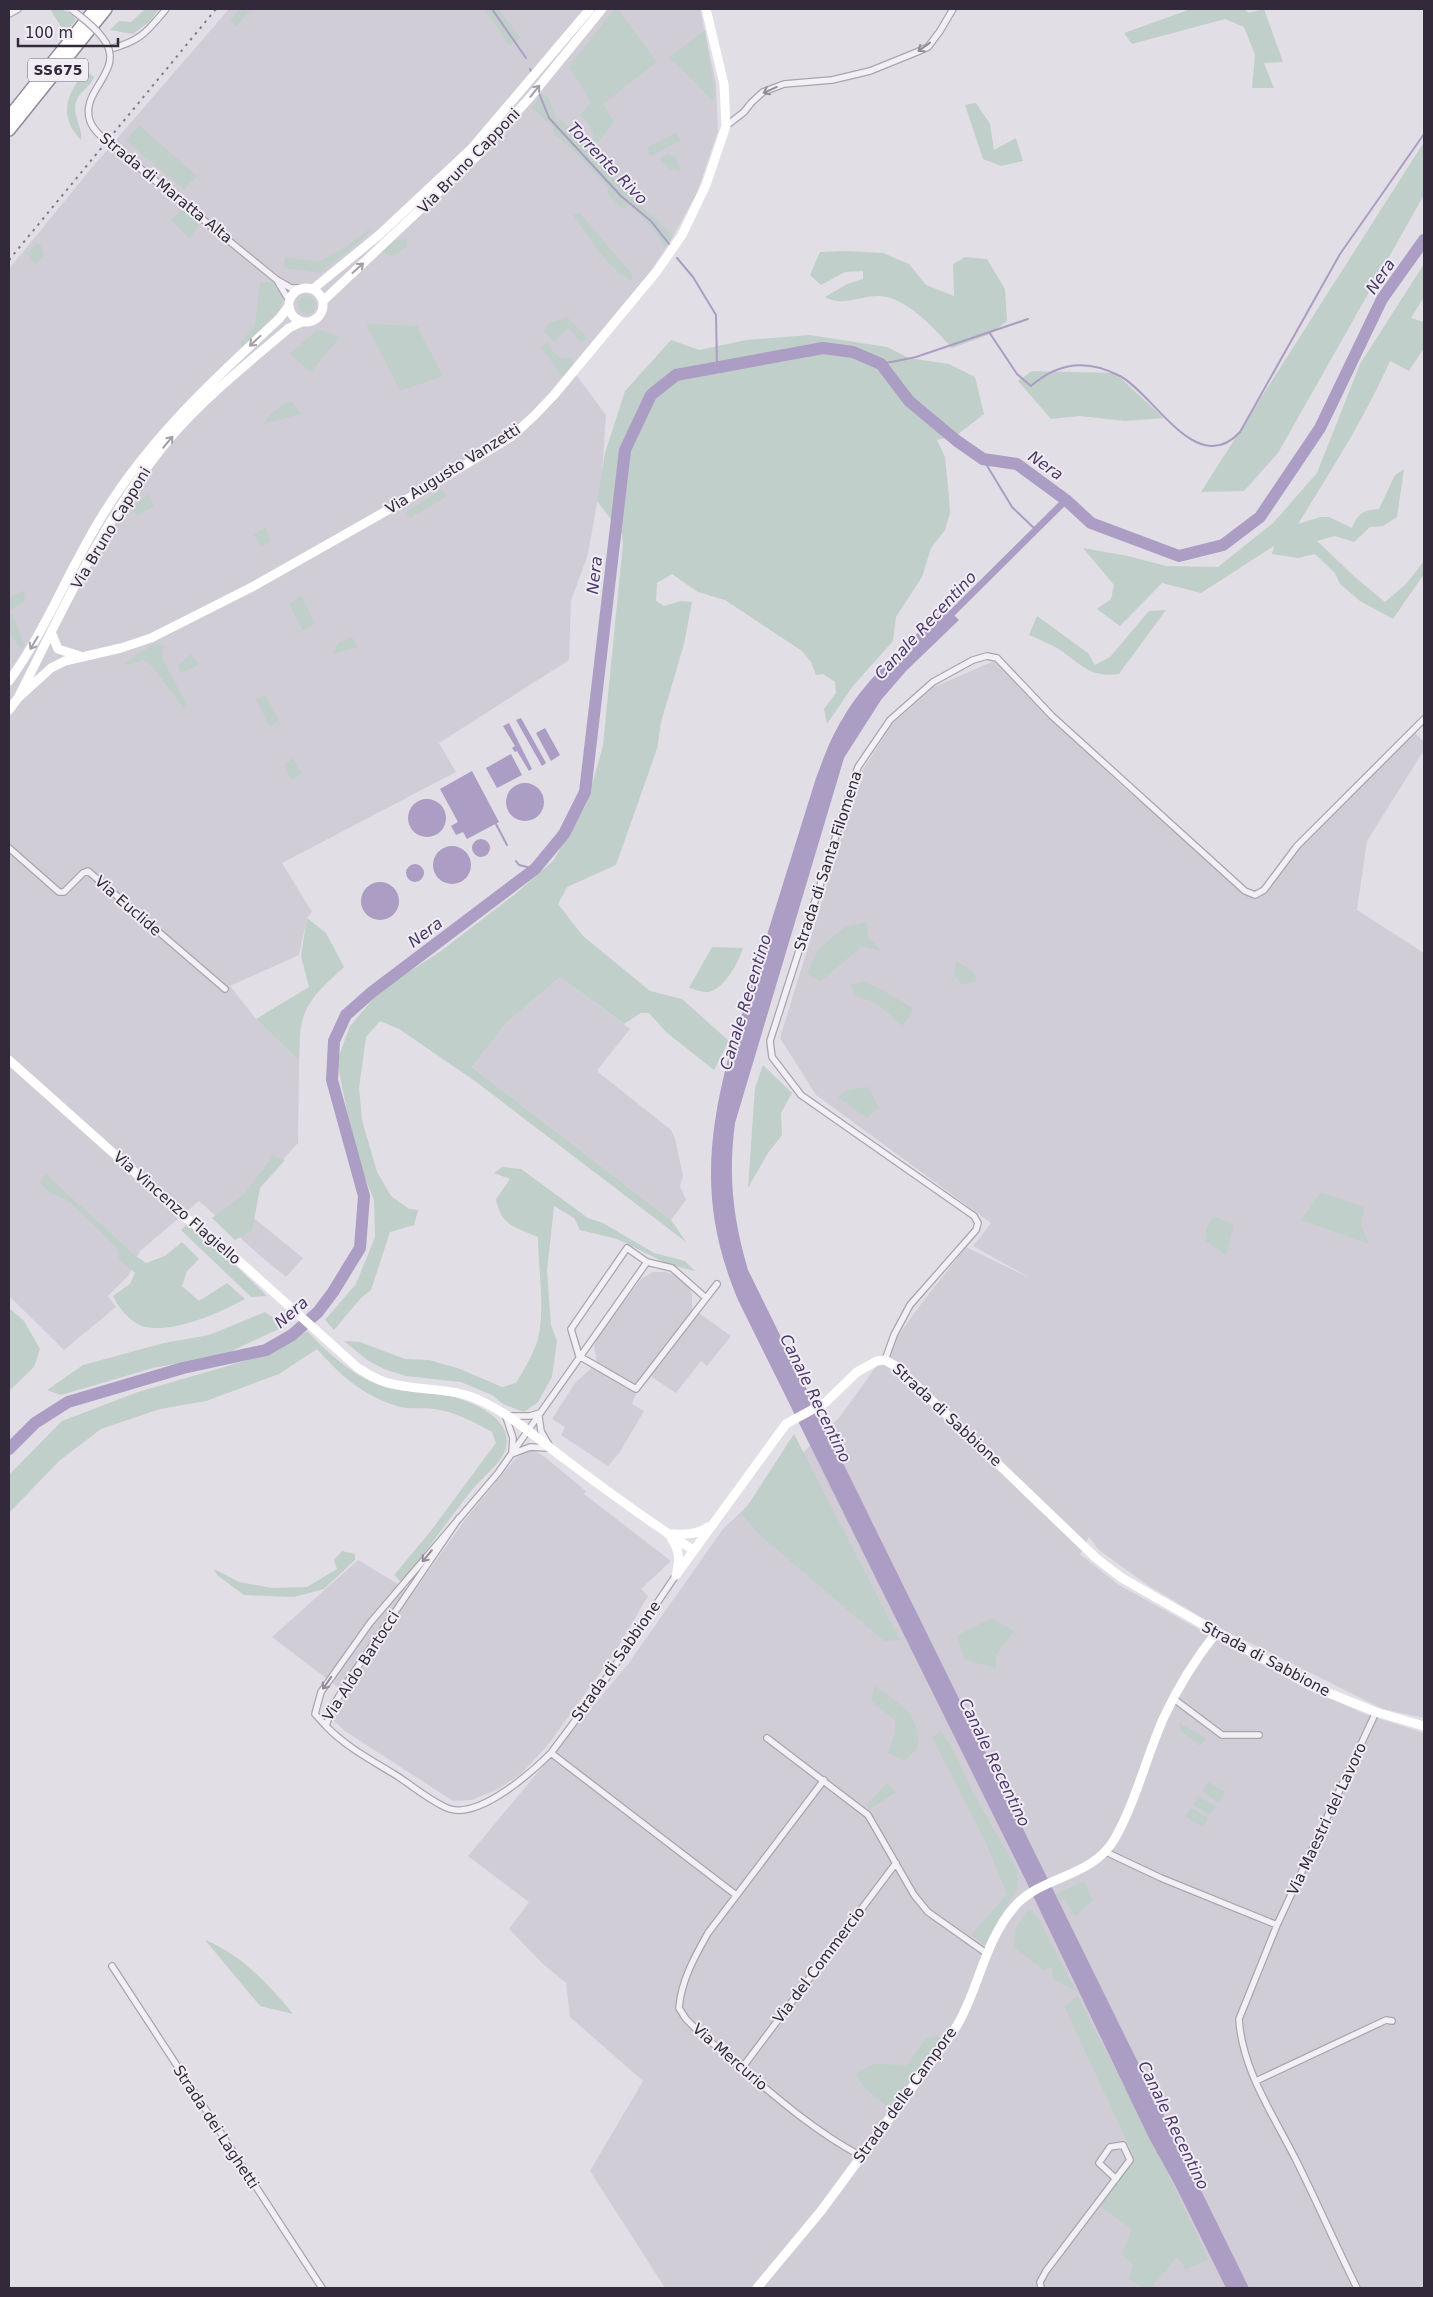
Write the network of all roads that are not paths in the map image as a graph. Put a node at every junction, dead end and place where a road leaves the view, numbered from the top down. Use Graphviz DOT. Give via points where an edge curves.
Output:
graph roads {
  1 [pos="18,9"];
  2 [pos="71,9"];
  3 [pos="95,9"];
  4 [pos="106,9"];
  5 [pos="166,9"];
  6 [pos="590,9"];
  7 [pos="602,9"];
  8 [pos="706,9"];
  9 [pos="953,9"];
  10 [pos="9,14"];
  11 [pos="110,49"];
  12 [pos="9,117"];
  13 [pos="726,126"];
  14 [pos="9,130"];
  15 [pos="277,280"];
  16 [pos="308,289"];
  17 [pos="323,302"];
  18 [pos="289,304"];
  19 [pos="302,322"];
  20 [pos="51,632"];
  21 [pos="81,656"];
  22 [pos="9,681"];
  23 [pos="9,685"];
  24 [pos="18,698"];
  25 [pos="9,710"];
  26 [pos="1424,719"];
  27 [pos="9,848"];
  28 [pos="225,989"];
  29 [pos="9,1060"];
  30 [pos="647,1262"];
  31 [pos="717,1284"];
  32 [pos="706,1298"];
  33 [pos="579,1356"];
  34 [pos="885,1360"];
  35 [pos="540,1413"];
  36 [pos="506,1416"];
  37 [pos="528,1432"];
  38 [pos="552,1449"];
  39 [pos="512,1454"];
  40 [pos="459,1518"];
  41 [pos="716,1521"];
  42 [pos="668,1534"];
  43 [pos="694,1550"];
  44 [pos="676,1575"];
  45 [pos="1216,1633"];
  46 [pos="1174,1699"];
  47 [pos="1376,1712"];
  48 [pos="326,1726"];
  49 [pos="1424,1726"];
  50 [pos="1259,1735"];
  51 [pos="767,1738"];
  52 [pos="551,1753"];
  53 [pos="824,1780"];
  54 [pos="1106,1852"];
  55 [pos="896,1863"];
  56 [pos="736,1895"];
  57 [pos="1277,1925"];
  58 [pos="986,1953"];
  59 [pos="112,1966"];
  60 [pos="1392,2021"];
  61 [pos="742,2068"];
  62 [pos="1256,2081"];
  63 [pos="861,2156"];
  64 [pos="1116,2179"];
  65 [pos="322,2288"];
  66 [pos="757,2288"];
  67 [pos="1041,2288"];
  68 [pos="1357,2288"];
  1 -- 10 [label="street"];
  2 -- 11 [label="street, bridge" via="102,37"];
  3 -- 12 [label="highway, SS675"];
  4 -- 14 [label="highway, SS675"];
  5 -- 11 [label="street" via="147,32 130,44"];
  6 -- 16 [label="main road, Via Bruno Capponi" via="472,148 379,235"];
  17 -- 7 [label="main road, Via Bruno Capponi, one-way" via="480,153"];
  8 -- 13 [label="main road, Via Augusto Vanzetti" via="724,84"];
  9 -- 13 [label="street, one-way" via="928,47 870,71 832,80 784,84 763,92"];
  11 -- 15 [label="street, Strada di Maratta Alta, bridge" via="111,62 88,105 95,130"];
  13 -- 21 [label="main road, Via Augusto Vanzetti" via="706,185 682,235 657,271 554,395 511,437 222,604 151,638"];
  15 -- 16 [label="street" via="291,288"];
  15 -- 18 [label="street"];
  16 -- 17 [label="main road" via="320,294"];
  16 -- 18 [label="main road, Via Bruno Capponi" via="294,293"];
  17 -- 19 [label="main road, Via Bruno Capponi" via="318,318"];
  18 -- 19 [label="main road" via="293,316"];
  18 -- 22 [label="main road, Via Bruno Capponi, one-way" via="279,319 175,419 131,472 104,512 45,624"];
  20 -- 19 [label="main road, Via Bruno Capponi, one-way" via="100,540 136,482 170,438 213,394 289,328"];
  20 -- 21 [label="main road, Via Augusto Vanzetti" via="58,649"];
  20 -- 24 [label="main road, Via Bruno Capponi"];
  21 -- 24 [label="main road, Via Augusto Vanzetti" via="51,668"];
  23 -- 24 [label="main road" via="15,688"];
  24 -- 25 [label="main road, Via Bruno Capponi"];
  26 -- 34 [label="street, Strada di Santa Filomena" via="1297,846 1264,890 1255,895 1245,891 1052,716 997,658 987,656 973,660 933,682 890,720 858,767 770,1041 772,1057 801,1095 974,1216 978,1223 976,1230 910,1305"];
  27 -- 28 [label="street, Via Euclide" via="59,892 64,892 88,871"];
  29 -- 36 [label="main road, Via Vincenzo Flagiello" via="358,1368 385,1382 462,1393 481,1400"];
  30 -- 32 [label="street" via="672,1268"];
  30 -- 33 [label="street, Via Aldo Bartocci"];
  30 -- 33 [label="street" via="627,1248 571,1329"];
  31 -- 32 [label="street"];
  32 -- 33 [label="street" via="636,1389"];
  33 -- 35 [label="street, Via Aldo Bartocci"];
  34 -- 41 [label="main road, Strada di Sabbione" via="876,1361 857,1372 820,1406 786,1424"];
  34 -- 45 [label="main road, Strada di Sabbione" via="897,1367 1096,1558 1122,1578"];
  35 -- 36 [label="street"];
  35 -- 37 [label="street, Via Aldo Bartocci"];
  35 -- 38 [label="street" via="538,1422"];
  36 -- 37 [label="main road"];
  36 -- 39 [label="street" via="513,1438"];
  37 -- 38 [label="main road"];
  37 -- 39 [label="street, Via Aldo Bartocci"];
  38 -- 39 [label="street" via="530,1447"];
  38 -- 42 [label="main road"];
  39 -- 40 [label="street, Via Aldo Bartocci"];
  40 -- 48 [label="street, Via Aldo Bartocci" via="348,1681 332,1708"];
  40 -- 48 [label="street, Via Aldo Bartocci, one-way" via="370,1623 321,1692 315,1714"];
  41 -- 42 [label="main road" via="700,1532"];
  41 -- 43 [label="main road, Strada di Sabbione"];
  42 -- 43 [label="main road"];
  42 -- 44 [label="main road" via="680,1561"];
  43 -- 44 [label="main road, Strada di Sabbione"];
  44 -- 52 [label="street, Strada di Sabbione" via="602,1686"];
  45 -- 46 [label="main road, Strada delle Campore"];
  45 -- 47 [label="main road, Strada di Sabbione" via="1309,1685"];
  46 -- 50 [label="street" via="1222,1735"];
  46 -- 54 [label="main road, Strada delle Campore" via="1164,1716 1115,1838"];
  47 -- 49 [label="main road, Strada di Sabbione"];
  47 -- 57 [label="street, Via Maestri del Lavoro"];
  48 -- 52 [label="street, Strada di Sabbione" via="365,1756 451,1809 475,1807 495,1797 516,1785"];
  51 -- 53 [label="street"];
  52 -- 56 [label="street"];
  53 -- 55 [label="street" via="868,1815"];
  53 -- 56 [label="street, Via Mercurio"];
  54 -- 57 [label="street"];
  54 -- 58 [label="main road, Strada delle Campore" via="1093,1863 1028,1895 1016,1905 999,1927"];
  55 -- 58 [label="street" via="928,1912"];
  55 -- 61 [label="street, Via del Commercio"];
  56 -- 61 [label="street, Via Mercurio" via="694,1957 679,2008 700,2033"];
  57 -- 62 [label="street, Via Maestri del Lavoro" via="1239,2019 1244,2050"];
  58 -- 63 [label="main road, Strada delle Campore" via="959,2021"];
  59 -- 65 [label="street, Strada dei Laghetti"];
  60 -- 62 [label="street" via="1386,2020"];
  61 -- 63 [label="street, Via Mercurio" via="796,2113"];
  62 -- 68 [label="street, Via Maestri del Lavoro"];
  63 -- 66 [label="main road, Strada delle Campore" via="821,2211"];
  64 -- 64 [label="street" via="1130,2160 1123,2145 1110,2147 1099,2163"];
  64 -- 67 [label="street" via="1046,2271 1040,2282"];
}
